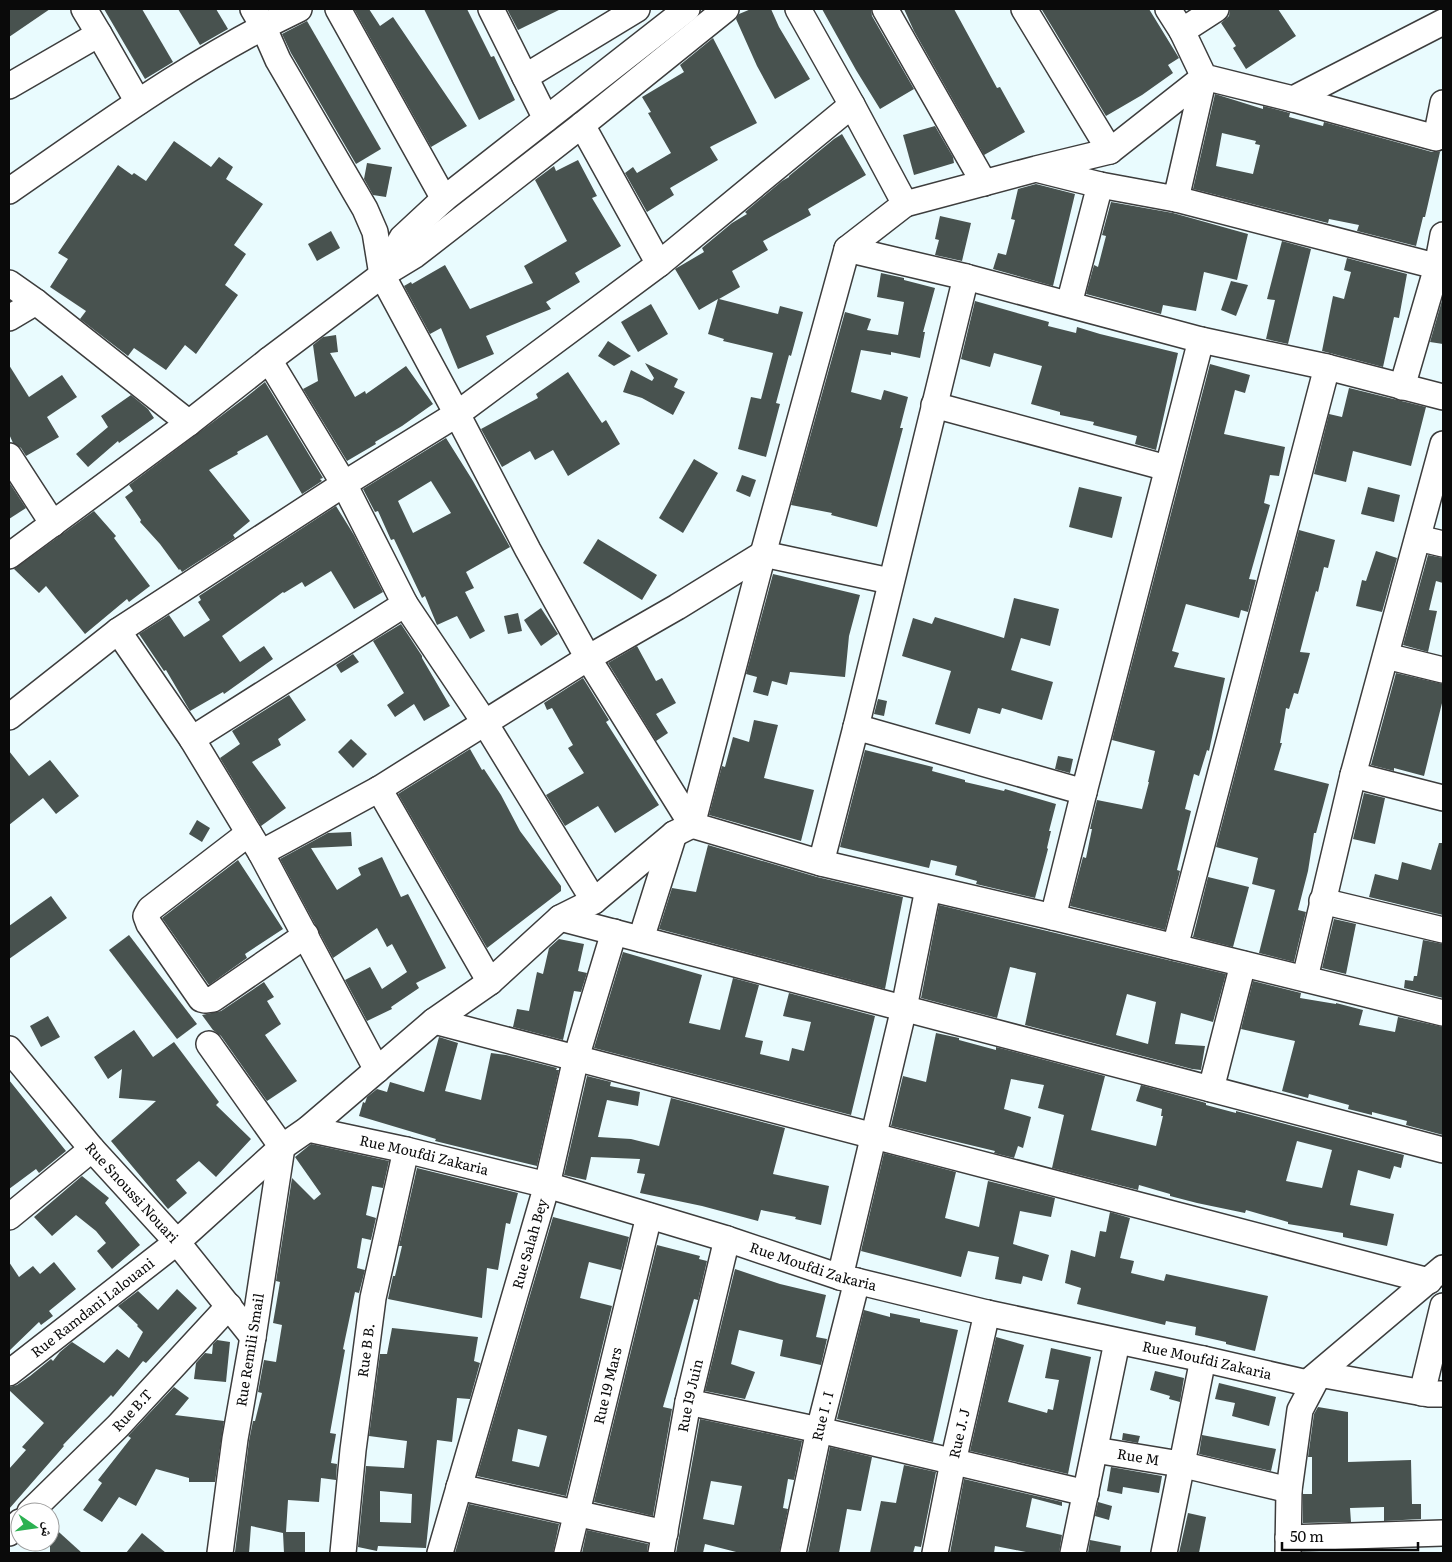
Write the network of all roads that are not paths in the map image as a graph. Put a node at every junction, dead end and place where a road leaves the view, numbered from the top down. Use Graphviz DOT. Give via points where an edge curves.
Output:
graph roads {
  1 [pos="84,9"];
  2 [pos="299,9"];
  3 [pos="338,9"];
  4 [pos="491,9"];
  5 [pos="637,9"];
  6 [pos="687,9"];
  7 [pos="726,9"];
  8 [pos="798,9"];
  9 [pos="885,9"];
  10 [pos="1024,9"];
  11 [pos="1168,9"];
  12 [pos="1216,9"];
  13 [pos="258,17"];
  14 [pos="1443,22"];
  15 [pos="1182,32"];
  16 [pos="99,34"];
  17 [pos="652,36"];
  18 [pos="525,77"];
  19 [pos="1204,77"];
  20 [pos="9,86"];
  21 [pos="1293,99"];
  22 [pos="138,102"];
  23 [pos="1443,103"];
  24 [pos="852,105"];
  25 [pos="546,119"];
  26 [pos="582,125"];
  27 [pos="1439,140"];
  28 [pos="1110,151"];
  29 [pos="1036,169"];
  30 [pos="984,183"];
  31 [pos="1100,185"];
  32 [pos="9,191"];
  33 [pos="444,199"];
  34 [pos="1176,199"];
  35 [pos="906,204"];
  36 [pos="1443,236"];
  37 [pos="847,249"];
  38 [pos="659,264"];
  39 [pos="1440,268"];
  40 [pos="382,275"];
  41 [pos="966,278"];
  42 [pos="9,284"];
  43 [pos="36,302"];
  44 [pos="1069,304"];
  45 [pos="9,318"];
  46 [pos="1201,340"];
  47 [pos="269,360"];
  48 [pos="1327,368"];
  49 [pos="1402,387"];
  50 [pos="1443,397"];
  51 [pos="934,406"];
  52 [pos="457,414"];
  53 [pos="189,423"];
  54 [pos="1443,444"];
  55 [pos="9,456"];
  56 [pos="1167,468"];
  57 [pos="344,484"];
  58 [pos="53,524"];
  59 [pos="1418,538"];
  60 [pos="1443,544"];
  61 [pos="763,554"];
  62 [pos="9,556"];
  63 [pos="890,581"];
  64 [pos="405,604"];
  65 [pos="118,631"];
  66 [pos="1386,656"];
  67 [pos="588,658"];
  68 [pos="1443,670"];
  69 [pos="9,718"];
  70 [pos="485,723"];
  71 [pos="856,727"];
  72 [pos="192,739"];
  73 [pos="1353,775"];
  74 [pos="379,789"];
  75 [pos="1084,792"];
  76 [pos="1443,798"];
  77 [pos="683,830"];
  78 [pos="255,843"];
  79 [pos="821,863"];
  80 [pos="928,889"];
  81 [pos="594,901"];
  82 [pos="1322,901"];
  83 [pos="1053,917"];
  84 [pos="560,918"];
  85 [pos="1443,930"];
  86 [pos="614,932"];
  87 [pos="306,934"];
  88 [pos="641,939"];
  89 [pos="1175,947"];
  90 [pos="1243,964"];
  91 [pos="1305,978"];
  92 [pos="490,982"];
  93 [pos="904,1008"];
  94 [pos="1443,1012"];
  95 [pos="434,1021"];
  96 [pos="209,1044"];
  97 [pos="10,1054"];
  98 [pos="576,1058"];
  99 [pos="377,1070"];
  100 [pos="1211,1089"];
  101 [pos="308,1130"];
  102 [pos="874,1136"];
  103 [pos="282,1147"];
  104 [pos="92,1149"];
  105 [pos="406,1150"];
  106 [pos="1443,1150"];
  107 [pos="547,1185"];
  108 [pos="9,1216"];
  109 [pos="649,1216"];
  110 [pos="727,1239"];
  111 [pos="177,1242"];
  112 [pos="1436,1274"];
  113 [pos="849,1279"];
  114 [pos="229,1306"];
  115 [pos="1443,1306"];
  116 [pos="986,1313"];
  117 [pos="253,1337"];
  118 [pos="1117,1342"];
  119 [pos="1203,1359"];
  120 [pos="9,1374"];
  121 [pos="1313,1379"];
  122 [pos="1433,1394"];
  123 [pos="688,1402"];
  124 [pos="819,1430"];
  125 [pos="1095,1450"];
  126 [pos="953,1462"];
  127 [pos="1180,1464"];
  128 [pos="459,1487"];
  129 [pos="1289,1490"];
  130 [pos="1086,1493"];
  131 [pos="40,1502"];
  132 [pos="577,1514"];
  133 [pos="1443,1533"];
  134 [pos="663,1543"];
  135 [pos="1288,1546"];
  136 [pos="220,1553"];
  137 [pos="343,1553"];
  138 [pos="440,1553"];
  139 [pos="567,1553"];
  140 [pos="794,1553"];
  141 [pos="934,1553"];
  142 [pos="1073,1553"];
  143 [pos="1164,1553"];
  1 -- 16 [label="street"];
  2 -- 13 [label="street"];
  3 -- 33 [label="street"];
  4 -- 18 [label="street"];
  5 -- 17 [label="street"];
  5 -- 18 [label="street"];
  6 -- 17 [label="street"];
  7 -- 26 [label="street"];
  8 -- 24 [label="street"];
  9 -- 30 [label="street"];
  10 -- 28 [label="street"];
  11 -- 15 [label="street"];
  12 -- 15 [label="street"];
  13 -- 22 [label="street"];
  13 -- 40 [label="street" via="278,60 365,209 375,232"];
  14 -- 21 [label="street"];
  15 -- 19 [label="street"];
  16 -- 20 [label="street"];
  16 -- 22 [label="street"];
  17 -- 25 [label="street"];
  18 -- 25 [label="street"];
  19 -- 21 [label="street"];
  19 -- 28 [label="street"];
  19 -- 34 [label="street"];
  21 -- 27 [label="street"];
  22 -- 32 [label="street"];
  23 -- 27 [label="street"];
  24 -- 35 [label="street"];
  24 -- 38 [label="street"];
  25 -- 33 [label="street"];
  26 -- 38 [label="street"];
  26 -- 40 [label="street" via="415,255"];
  28 -- 29 [label="street"];
  29 -- 30 [label="street"];
  29 -- 31 [label="street"];
  30 -- 35 [label="street"];
  31 -- 34 [label="street"];
  31 -- 44 [label="street"];
  33 -- 40 [label="street" via="402,238"];
  34 -- 39 [label="street"];
  35 -- 37 [label="street"];
  36 -- 39 [label="street"];
  37 -- 41 [label="street"];
  37 -- 61 [label="street"];
  38 -- 52 [label="street"];
  39 -- 49 [label="street"];
  40 -- 47 [label="street"];
  40 -- 52 [label="street"];
  41 -- 44 [label="street"];
  41 -- 51 [label="street"];
  42 -- 43 [label="street"];
  43 -- 45 [label="street"];
  43 -- 53 [label="street"];
  44 -- 46 [label="street"];
  46 -- 48 [label="street"];
  46 -- 56 [label="street"];
  47 -- 53 [label="street"];
  47 -- 57 [label="street"];
  48 -- 49 [label="street"];
  48 -- 89 [label="street"];
  49 -- 50 [label="street"];
  51 -- 56 [label="street"];
  51 -- 63 [label="street"];
  52 -- 57 [label="street"];
  52 -- 67 [label="street"];
  53 -- 58 [label="street"];
  54 -- 59 [label="street"];
  55 -- 58 [label="street"];
  56 -- 75 [label="street"];
  57 -- 64 [label="street"];
  57 -- 65 [label="street"];
  58 -- 62 [label="street"];
  59 -- 60 [label="street"];
  59 -- 66 [label="street"];
  61 -- 63 [label="street"];
  61 -- 67 [label="street"];
  61 -- 77 [label="street"];
  63 -- 71 [label="street"];
  64 -- 70 [label="street"];
  64 -- 72 [label="street"];
  65 -- 69 [label="street"];
  65 -- 72 [label="street"];
  66 -- 68 [label="street"];
  66 -- 73 [label="street"];
  67 -- 70 [label="street"];
  67 -- 77 [label="street"];
  70 -- 74 [label="street"];
  70 -- 81 [label="street"];
  71 -- 75 [label="street"];
  71 -- 79 [label="street"];
  72 -- 78 [label="street"];
  73 -- 76 [label="street"];
  73 -- 82 [label="street"];
  74 -- 78 [label="street"];
  74 -- 92 [label="street"];
  75 -- 83 [label="street"];
  77 -- 79 [label="street"];
  77 -- 81 [label="street, Rue Ramdani Lalouani"];
  77 -- 88 [label="street"];
  78 -- 87 [label="street"];
  78 -- 87 [label="street" via="150,909 146,916 148,924 201,999 205,1000 213,999"];
  79 -- 80 [label="street"];
  80 -- 83 [label="street"];
  80 -- 93 [label="street, Rue I . I"];
  81 -- 84 [label="street, Rue Ramdani Lalouani"];
  82 -- 85 [label="street"];
  82 -- 91 [label="street"];
  83 -- 89 [label="street"];
  84 -- 86 [label="street"];
  84 -- 92 [label="street, Rue Ramdani Lalouani"];
  86 -- 88 [label="street"];
  86 -- 98 [label="street, Rue Salah Bey"];
  87 -- 99 [label="street"];
  88 -- 93 [label="street"];
  89 -- 90 [label="street"];
  90 -- 91 [label="street"];
  90 -- 100 [label="street"];
  91 -- 94 [label="street"];
  92 -- 95 [label="street, Rue Ramdani Lalouani"];
  93 -- 100 [label="street"];
  93 -- 102 [label="street, Rue I . I"];
  95 -- 98 [label="street"];
  95 -- 99 [label="street, Rue Ramdani Lalouani"];
  96 -- 103 [label="street"];
  97 -- 104 [label="street, Rue Snoussi Nouari"];
  98 -- 102 [label="street"];
  98 -- 107 [label="street, Rue Salah Bey"];
  99 -- 101 [label="street, Rue Ramdani Lalouani"];
  100 -- 106 [label="street"];
  101 -- 103 [label="street, Rue Ramdani Lalouani"];
  101 -- 105 [label="street, Rue Moufdi Zakaria"];
  102 -- 112 [label="street"];
  102 -- 113 [label="street, Rue I . I"];
  103 -- 111 [label="street, Rue Ramdani Lalouani"];
  103 -- 117 [label="street, Rue Remili Smail"];
  104 -- 108 [label="street"];
  104 -- 111 [label="street, Rue Snoussi Nouari"];
  105 -- 107 [label="street, Rue Moufdi Zakaria"];
  105 -- 137 [label="street, Rue B B." via="373,1298"];
  107 -- 109 [label="street, Rue Moufdi Zakaria"];
  107 -- 128 [label="street, Rue Salah Bey"];
  109 -- 110 [label="street, Rue Moufdi Zakaria"];
  109 -- 132 [label="street, Rue 19 Mars"];
  110 -- 113 [label="street, Rue Moufdi Zakaria"];
  110 -- 123 [label="street, Rue 19 Juin"];
  111 -- 114 [label="street, Rue Snoussi Nouari"];
  111 -- 120 [label="street, Rue Ramdani Lalouani"];
  112 -- 121 [label="street"];
  113 -- 116 [label="street, Rue Moufdi Zakaria"];
  113 -- 124 [label="street, Rue I . I"];
  114 -- 117 [label="street, Rue Snoussi Nouari"];
  114 -- 131 [label="street, Rue B.T" via="118,1426"];
  115 -- 122 [label="street"];
  116 -- 118 [label="street, Rue Moufdi Zakaria"];
  116 -- 126 [label="street, Rue J. J"];
  117 -- 136 [label="street, Rue Remili Smail"];
  118 -- 119 [label="street, Rue Moufdi Zakaria"];
  118 -- 125 [label="street"];
  119 -- 121 [label="street, Rue Moufdi Zakaria"];
  119 -- 127 [label="street"];
  121 -- 122 [label="street, Rue Moufdi Zakaria"];
  121 -- 129 [label="street" via="1300,1410"];
  123 -- 124 [label="street"];
  123 -- 134 [label="street, Rue 19 Juin"];
  124 -- 126 [label="street"];
  124 -- 140 [label="street, Rue I . I"];
  125 -- 127 [label="street, Rue M"];
  125 -- 130 [label="street"];
  126 -- 130 [label="street"];
  126 -- 141 [label="street, Rue J. J"];
  127 -- 129 [label="street, Rue M"];
  127 -- 143 [label="street"];
  128 -- 132 [label="street"];
  128 -- 138 [label="street, Rue Salah Bey"];
  129 -- 135 [label="street"];
  130 -- 142 [label="street"];
  132 -- 134 [label="street"];
  132 -- 139 [label="street, Rue 19 Mars"];
  133 -- 135 [label="street"];
}
